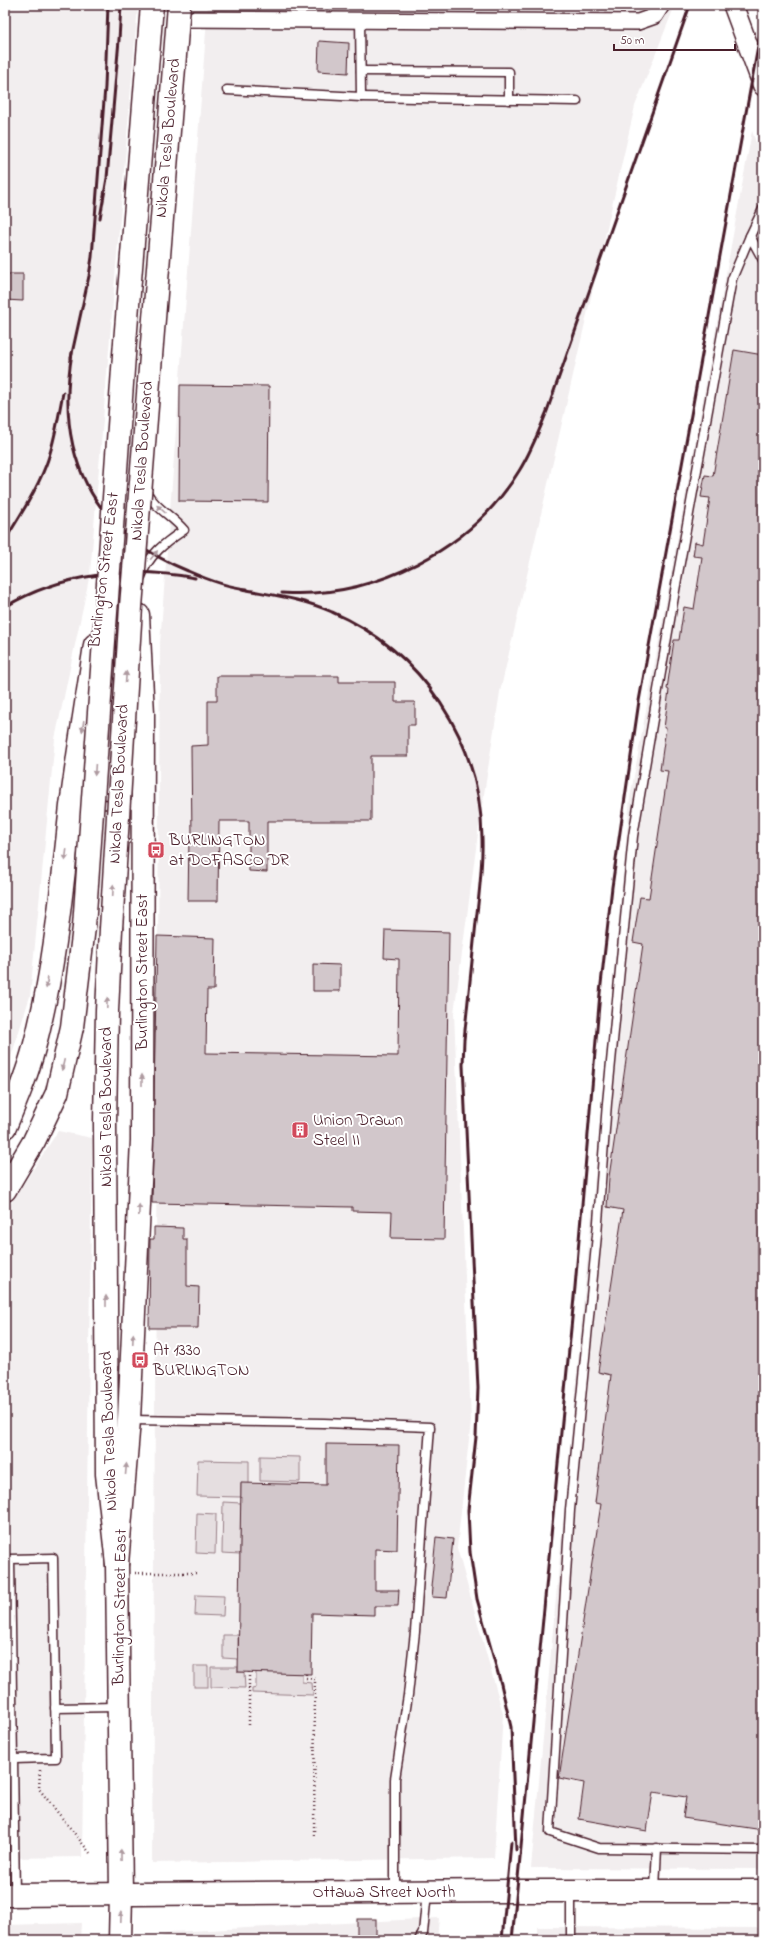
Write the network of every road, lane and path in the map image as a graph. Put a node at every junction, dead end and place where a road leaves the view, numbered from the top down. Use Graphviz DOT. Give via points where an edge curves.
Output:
graph roads {
  1 [pos="152,5"];
  2 [pos="159,5"];
  3 [pos="662,5"];
  4 [pos="733,5"];
  5 [pos="178,10"];
  6 [pos="360,20"];
  7 [pos="361,71"];
  8 [pos="763,86"];
  9 [pos="227,90"];
  10 [pos="361,97"];
  11 [pos="509,100"];
  12 [pos="576,101"];
  13 [pos="763,209"];
  14 [pos="750,236"];
  15 [pos="763,260"];
  16 [pos="142,485"];
  17 [pos="137,590"];
  18 [pos="80,803"];
  19 [pos="143,805"];
  20 [pos="5,1127"];
  21 [pos="5,1190"];
  22 [pos="129,1420"];
  23 [pos="7,1559"];
  24 [pos="117,1569"];
  25 [pos="196,1573"];
  26 [pos="249,1672"];
  27 [pos="306,1674"];
  28 [pos="119,1707"];
  29 [pos="55,1708"];
  30 [pos="249,1726"];
  31 [pos="40,1758"];
  32 [pos="9,1759"];
  33 [pos="314,1837"];
  34 [pos="657,1848"];
  35 [pos="763,1850"];
  36 [pos="90,1853"];
  37 [pos="427,1891"];
  38 [pos="571,1891"];
  39 [pos="655,1891"];
  40 [pos="763,1891"];
  41 [pos="395,1892"];
  42 [pos="122,1894"];
  43 [pos="10,1895"];
  44 [pos="120,1940"];
  45 [pos="419,1940"];
  46 [pos="571,1940"];
  1 -- 21 [label="main road, Nikola Tesla Boulevard, one-way, bridge" via="124,355 84,927 72,1027 57,1093 34,1141"];
  2 -- 18 [label="main road, Burlington Street East, one-way" via="158,48"];
  3 -- 6 [label="street" via="655,16 638,22"];
  4 -- 8 [label="street"];
  5 -- 6 [label="street"];
  5 -- 16 [label="main road, Burlington Street East"];
  24 -- 5 [label="main road, Nikola Tesla Boulevard, one-way, bridge" via="107,1459 107,1011 131,607"];
  6 -- 7 [label="lane"];
  7 -- 10 [label="lane"];
  7 -- 11 [label="lane" via="509,72"];
  9 -- 10 [label="lane"];
  10 -- 11 [label="lane"];
  11 -- 12 [label="lane"];
  13 -- 14 [label="lane"];
  14 -- 15 [label="lane"];
  14 -- 34 [label="lane" via="732,279 633,836 570,1510 550,1832 599,1848"];
  16 -- 17 [label="main road, Burlington Street East" via="136,563"];
  17 -- 16 [label="lane, one-way" via="143,570 155,553 184,530 161,511"];
  17 -- 19 [label="main road, Burlington Street East" via="143,714"];
  18 -- 19 [label="lane"];
  18 -- 20 [label="main road, Burlington Street East, one-way" via="34,1048 20,1093"];
  22 -- 19 [label="main road, Burlington Street East, one-way" via="142,1140"];
  24 -- 22 [label="main road, Burlington Street East, one-way"];
  22 -- 41 [label="lane" via="430,1427 414,1639 395,1780"];
  23 -- 29 [label="lane" via="53,1558"];
  23 -- 32 [label="lane"];
  24 -- 25 [label="path"];
  24 -- 28 [label="main road, Burlington Street East"];
  26 -- 30 [label="path"];
  27 -- 33 [label="path" via="306,1678 315,1678"];
  28 -- 29 [label="lane"];
  42 -- 28 [label="main road, Burlington Street East, one-way"];
  29 -- 31 [label="lane" via="56,1758"];
  31 -- 32 [label="lane"];
  31 -- 36 [label="path" via="39,1789"];
  32 -- 43 [label="lane"];
  34 -- 35 [label="lane"];
  34 -- 39 [label="lane"];
  37 -- 38 [label="main road, Ottawa Street North"];
  37 -- 41 [label="main road, Ottawa Street North"];
  37 -- 45 [label="lane" via="423,1933"];
  38 -- 39 [label="main road, Ottawa Street North"];
  38 -- 46 [label="lane"];
  39 -- 40 [label="main road, Ottawa Street North"];
  41 -- 42 [label="main road, Ottawa Street North"];
  42 -- 43 [label="main road, Ottawa Street North"];
  44 -- 42 [label="main road, Burlington Street East, one-way"];
}
